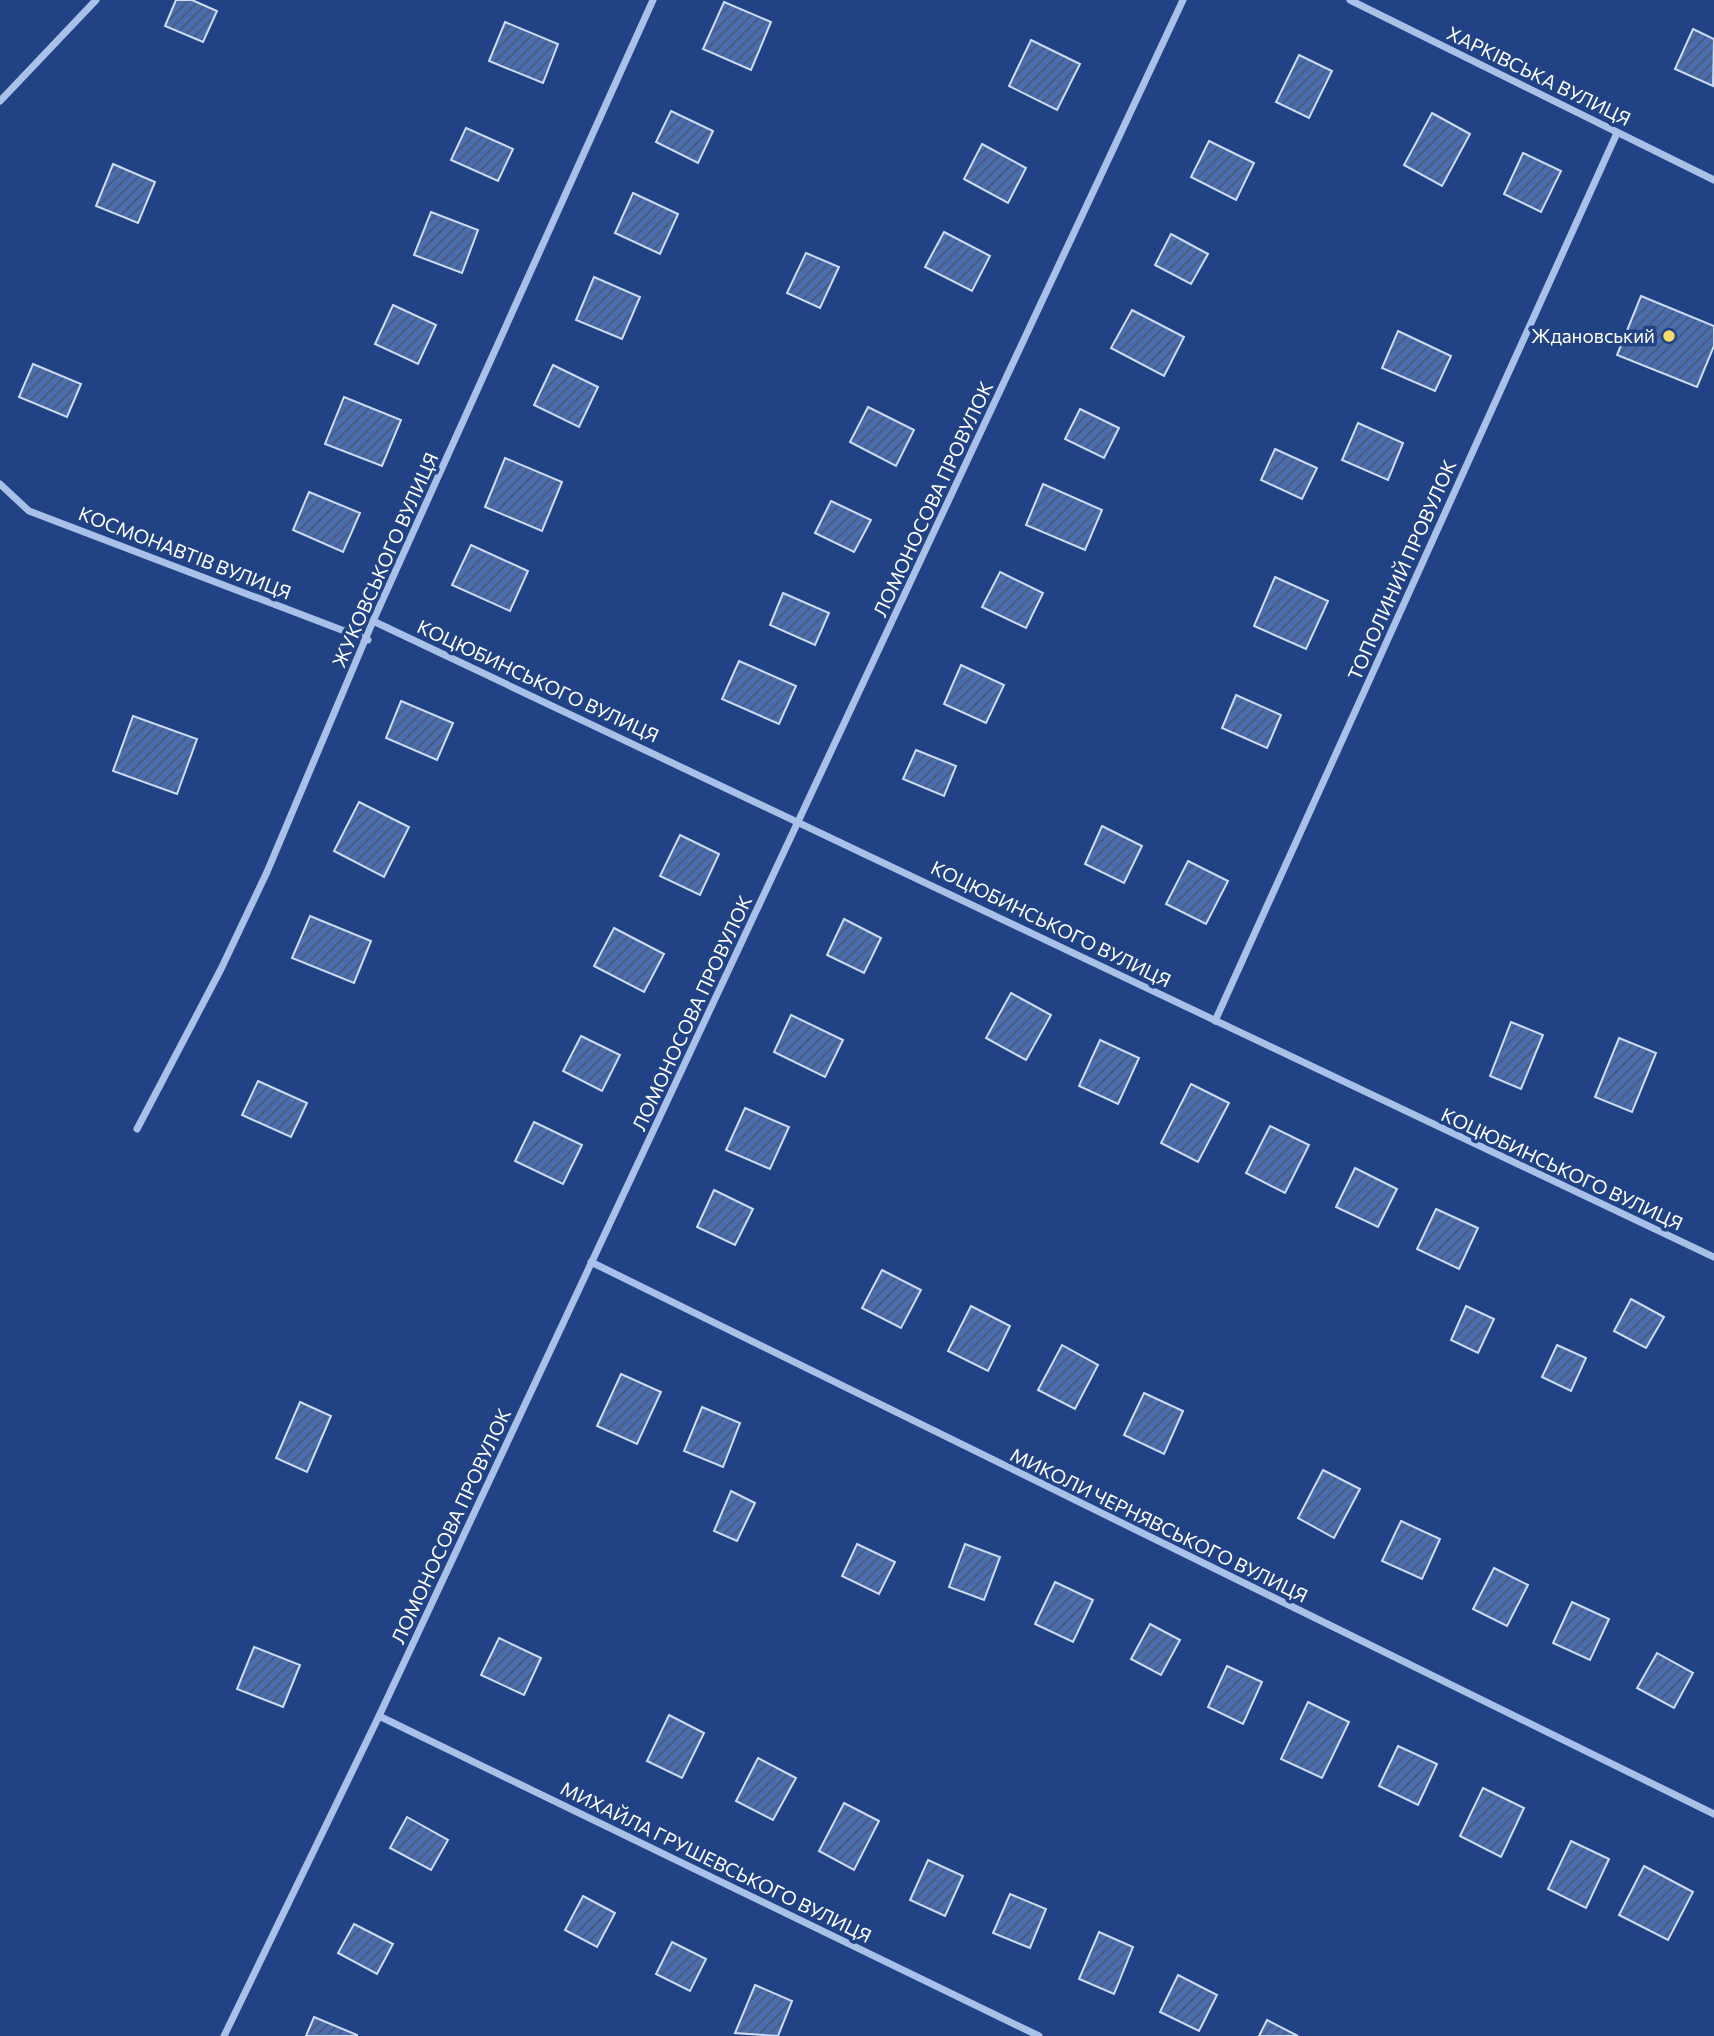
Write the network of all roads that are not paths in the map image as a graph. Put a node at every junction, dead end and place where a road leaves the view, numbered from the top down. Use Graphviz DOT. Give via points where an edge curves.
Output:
graph roads {
  1 [pos="96,0"];
  2 [pos="653,0"];
  3 [pos="1183,0"];
  4 [pos="1350,0"];
  5 [pos="0,100"];
  6 [pos="1617,133"];
  7 [pos="1714,180"];
  8 [pos="0,484"];
  9 [pos="373,621"];
  10 [pos="368,640"];
  11 [pos="801,822"];
  12 [pos="1215,1021"];
  13 [pos="137,1129"];
  14 [pos="1714,1256"];
  15 [pos="591,1262"];
  16 [pos="379,1716"];
  17 [pos="1714,1814"];
  18 [pos="224,2036"];
  19 [pos="1039,2036"];
  1 -- 5 [label="street"];
  2 -- 9 [label="street, ЖУКОВСЬКОГО ВУЛИЦЯ"];
  3 -- 11 [label="street, ЛОМОНОСОВА ПРОВУЛОК"];
  4 -- 6 [label="street, ХАРКІВСЬКА ВУЛИЦЯ"];
  6 -- 7 [label="street, ХАРКІВСЬКА ВУЛИЦЯ"];
  6 -- 12 [label="street, ТОПОЛИНИЙ ПРОВУЛОК"];
  8 -- 10 [label="street, КОСМОНАВТІВ ВУЛИЦЯ" via="29,511"];
  9 -- 10 [label="street, ЖУКОВСЬКОГО ВУЛИЦЯ"];
  9 -- 11 [label="street, КОЦЮБИНСЬКОГО ВУЛИЦЯ"];
  10 -- 13 [label="street, ЖУКОВСЬКОГО ВУЛИЦЯ" via="267,872"];
  11 -- 12 [label="street, КОЦЮБИНСЬКОГО ВУЛИЦЯ"];
  11 -- 15 [label="street, ЛОМОНОСОВА ПРОВУЛОК"];
  12 -- 14 [label="street, КОЦЮБИНСЬКОГО ВУЛИЦЯ"];
  15 -- 16 [label="street, ЛОМОНОСОВА ПРОВУЛОК"];
  15 -- 17 [label="street, МИКОЛИ ЧЕРНЯВСЬКОГО ВУЛИЦЯ"];
  16 -- 18 [label="street, ЛОМОНОСОВА ПРОВУЛОК"];
  16 -- 19 [label="street, МИХАЙЛА ГРУШЕВСЬКОГО ВУЛИЦЯ"];
}
